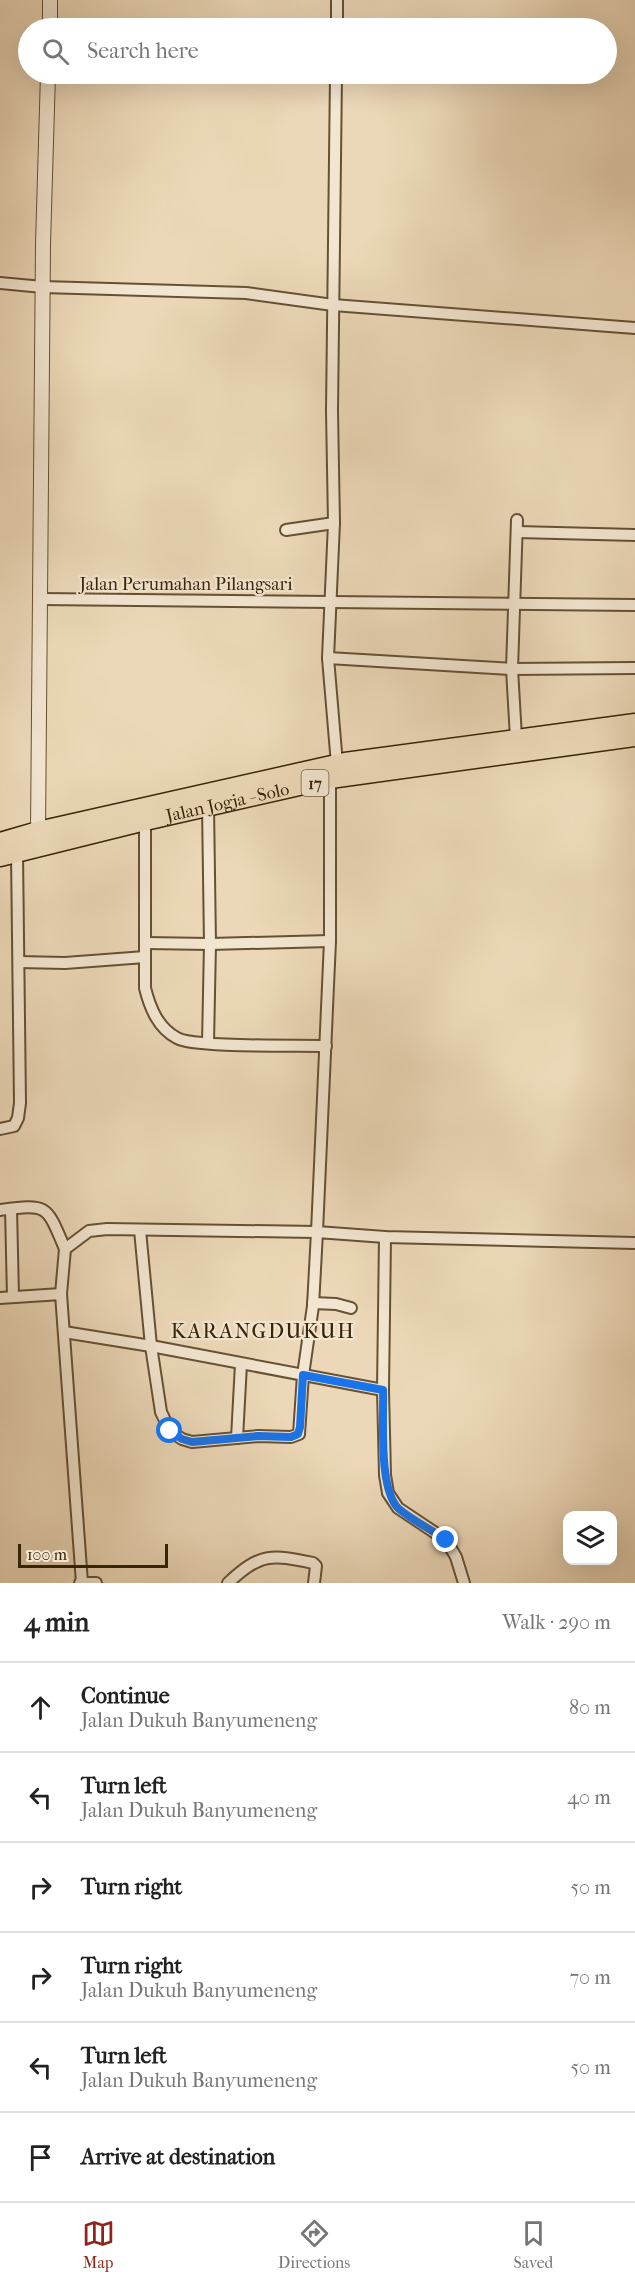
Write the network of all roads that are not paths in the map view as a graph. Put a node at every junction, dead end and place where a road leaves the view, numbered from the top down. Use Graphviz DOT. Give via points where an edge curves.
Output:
graph roads {
  1 [pos="50,0"];
  2 [pos="337,0"];
  3 [pos="50,18"];
  4 [pos="337,18"];
  5 [pos="48,84"];
  6 [pos="336,84"];
  7 [pos="0,284"];
  8 [pos="43,287"];
  9 [pos="333,305"];
  10 [pos="635,328"];
  11 [pos="517,520"];
  12 [pos="334,523"];
  13 [pos="286,530"];
  14 [pos="517,532"];
  15 [pos="635,535"];
  16 [pos="41,599"];
  17 [pos="332,601"];
  18 [pos="515,605"];
  19 [pos="635,605"];
  20 [pos="328,657"];
  21 [pos="635,668"];
  22 [pos="512,669"];
  23 [pos="635,723"];
  24 [pos="635,737"];
  25 [pos="516,738"];
  26 [pos="334,772"];
  27 [pos="208,806"];
  28 [pos="145,820"];
  29 [pos="38,831"];
  30 [pos="0,842"];
  31 [pos="9,855"];
  32 [pos="330,941"];
  33 [pos="145,943"];
  34 [pos="210,944"];
  35 [pos="145,957"];
  36 [pos="19,962"];
  37 [pos="208,1043"];
  38 [pos="326,1046"];
  39 [pos="0,1126"];
  40 [pos="6,1210"];
  41 [pos="140,1230"];
  42 [pos="317,1232"];
  43 [pos="385,1237"];
  44 [pos="635,1243"];
  45 [pos="66,1248"];
  46 [pos="61,1294"];
  47 [pos="13,1296"];
  48 [pos="0,1298"];
  49 [pos="314,1303"];
  50 [pos="351,1308"];
  51 [pos="64,1332"];
  52 [pos="151,1346"];
  53 [pos="241,1364"];
  54 [pos="303,1375"];
  55 [pos="383,1390"];
  56 [pos="237,1438"];
  57 [pos="81,1582"];
  58 [pos="96,1583"];
  59 [pos="228,1583"];
  60 [pos="314,1583"];
  61 [pos="464,1583"];
  1 -- 3 [label="street"];
  2 -- 4 [label="street"];
  5 -- 8 [label="street"];
  6 -- 9 [label="street"];
  7 -- 8 [label="street"];
  8 -- 9 [label="street" via="246,293"];
  8 -- 16 [label="street"];
  9 -- 10 [label="street"];
  9 -- 12 [label="street"];
  11 -- 14 [label="street"];
  12 -- 13 [label="street"];
  12 -- 17 [label="street"];
  14 -- 15 [label="street"];
  14 -- 18 [label="street"];
  16 -- 17 [label="street, Jalan Perumahan Pilangsari"];
  16 -- 29 [label="street"];
  17 -- 18 [label="street, Jalan Perumahan Pilangsari"];
  17 -- 20 [label="street"];
  18 -- 19 [label="street, Jalan Perumahan Pilangsari"];
  18 -- 22 [label="street"];
  20 -- 22 [label="street"];
  20 -- 26 [label="street"];
  21 -- 22 [label="street"];
  22 -- 25 [label="street"];
  23 -- 25 [label="highway, Jalan Jogja - Solo / 17"];
  24 -- 26 [label="highway, Jalan Jogja - Solo / 17"];
  25 -- 26 [label="highway, Jalan Jogja - Solo / 17"];
  26 -- 27 [label="highway, Jalan Jogja - Solo / 17"];
  26 -- 29 [label="highway, Jalan Jogja - Solo / 17"];
  26 -- 32 [label="street"];
  27 -- 28 [label="highway, Jalan Jogja - Solo / 17"];
  27 -- 34 [label="street"];
  28 -- 31 [label="highway, Jalan Jogja - Solo / 17"];
  28 -- 33 [label="street"];
  29 -- 30 [label="highway, Jalan Jogja - Solo / 17"];
  31 -- 36 [label="street"];
  32 -- 34 [label="street"];
  32 -- 38 [label="street"];
  33 -- 34 [label="street"];
  33 -- 35 [label="street"];
  34 -- 37 [label="street"];
  35 -- 36 [label="street"];
  35 -- 37 [label="street" via="145,988 150,1007 162,1026 178,1040"];
  36 -- 39 [label="street" via="20,1103 14,1126"];
  37 -- 38 [label="street"];
  38 -- 42 [label="street"];
  40 -- 45 [label="street" via="35,1206 45,1209"];
  40 -- 47 [label="street"];
  41 -- 42 [label="street"];
  41 -- 45 [label="street" via="89,1231"];
  41 -- 52 [label="street"];
  42 -- 43 [label="street"];
  42 -- 49 [label="street"];
  43 -- 44 [label="street"];
  43 -- 55 [label="street"];
  45 -- 46 [label="street"];
  46 -- 47 [label="street"];
  46 -- 51 [label="street"];
  47 -- 48 [label="street"];
  49 -- 50 [label="street"];
  49 -- 54 [label="street"];
  51 -- 52 [label="street"];
  51 -- 57 [label="street"];
  52 -- 53 [label="street"];
  52 -- 56 [label="street" via="161,1412 170,1431 192,1442"];
  53 -- 54 [label="street"];
  53 -- 56 [label="street"];
  54 -- 55 [label="street"];
  54 -- 56 [label="street" via="298,1434"];
  55 -- 61 [label="street" via="388,1493 398,1508 446,1540"];
  57 -- 58 [label="street"];
  59 -- 60 [label="street" via="255,1561 274,1557 313,1563"];
}
